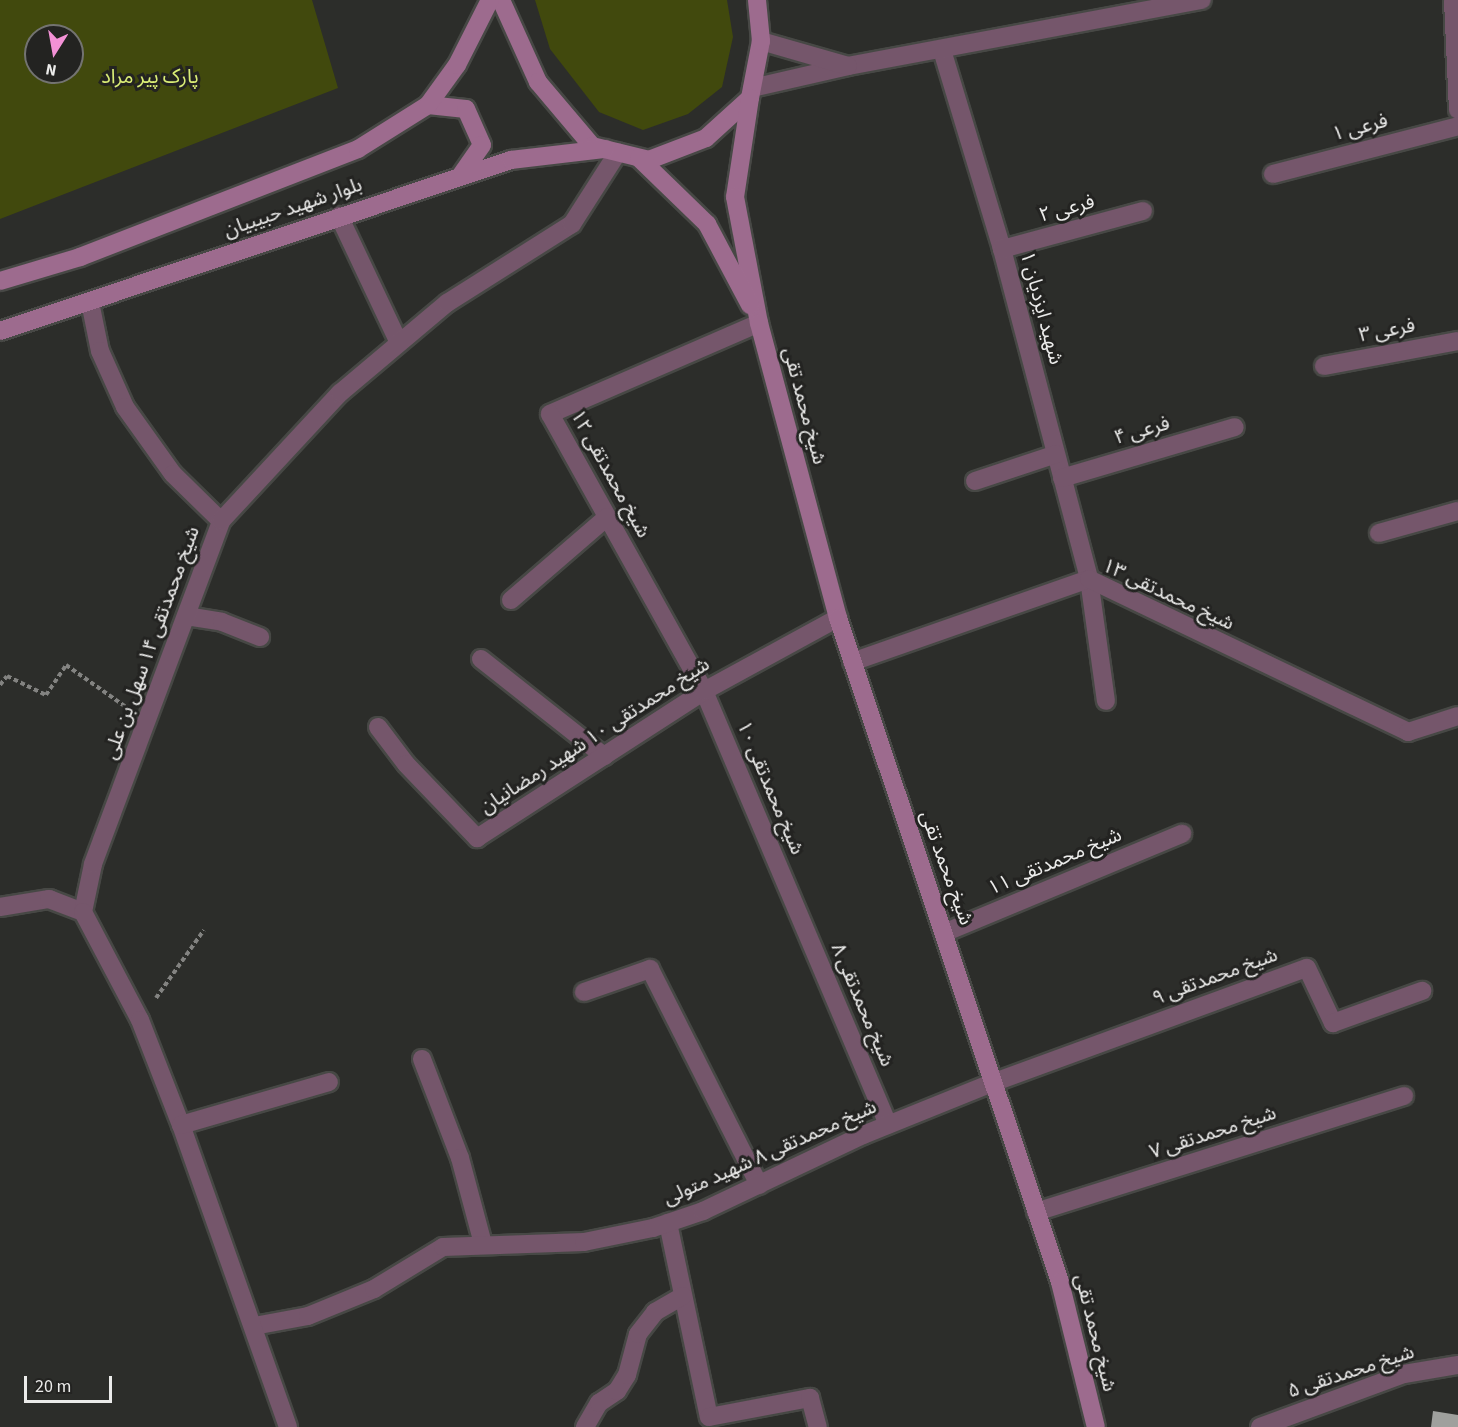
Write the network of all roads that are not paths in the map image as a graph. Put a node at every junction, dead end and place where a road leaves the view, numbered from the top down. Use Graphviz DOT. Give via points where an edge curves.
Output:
graph roads {
  1 [pos="490,0"];
  2 [pos="501,0"];
  3 [pos="757,0"];
  4 [pos="1453,0"];
  5 [pos="1190,1"];
  6 [pos="760,41"];
  7 [pos="942,50"];
  8 [pos="848,66"];
  9 [pos="751,93"];
  10 [pos="428,105"];
  11 [pos="1458,110"];
  12 [pos="1458,126"];
  13 [pos="612,151"];
  14 [pos="639,158"];
  15 [pos="1273,174"];
  16 [pos="459,176"];
  17 [pos="1143,212"];
  18 [pos="339,216"];
  19 [pos="1002,249"];
  20 [pos="0,280"];
  21 [pos="90,302"];
  22 [pos="759,323"];
  23 [pos="0,331"];
  24 [pos="1458,341"];
  25 [pos="399,343"];
  26 [pos="1324,366"];
  27 [pos="1235,427"];
  28 [pos="1056,454"];
  29 [pos="1062,478"];
  30 [pos="975,481"];
  31 [pos="1458,511"];
  32 [pos="608,517"];
  33 [pos="221,520"];
  34 [pos="1379,533"];
  35 [pos="1089,579"];
  36 [pos="511,600"];
  37 [pos="186,616"];
  38 [pos="838,618"];
  39 [pos="260,637"];
  40 [pos="481,659"];
  41 [pos="852,662"];
  42 [pos="704,691"];
  43 [pos="1106,701"];
  44 [pos="1458,716"];
  45 [pos="378,726"];
  46 [pos="604,756"];
  47 [pos="1182,834"];
  48 [pos="794,903"];
  49 [pos="0,907"];
  50 [pos="83,912"];
  51 [pos="946,932"];
  52 [pos="1422,991"];
  53 [pos="584,992"];
  54 [pos="422,1059"];
  55 [pos="329,1082"];
  56 [pos="992,1083"];
  57 [pos="1404,1096"];
  58 [pos="182,1125"];
  59 [pos="888,1125"];
  60 [pos="759,1185"];
  61 [pos="1036,1212"];
  62 [pos="668,1223"];
  63 [pos="483,1244"];
  64 [pos="683,1296"];
  65 [pos="254,1326"];
  66 [pos="1458,1365"];
  67 [pos="288,1427"];
  68 [pos="585,1427"];
  69 [pos="818,1427"];
  70 [pos="1096,1427"];
  71 [pos="1260,1427"];
  1 -- 10 [label="main road, بلوار شهید حبیبیان" via="457,65"];
  2 -- 13 [label="main road" via="538,82 592,146"];
  3 -- 6 [label="main road"];
  4 -- 11 [label="street"];
  5 -- 7 [label="street"];
  6 -- 8 [label="street"];
  6 -- 9 [label="main road"];
  7 -- 8 [label="street"];
  7 -- 19 [label="street, شهید ایزدیان ۱"];
  8 -- 9 [label="street"];
  9 -- 14 [label="main road" via="706,138 649,160"];
  9 -- 22 [label="main road" via="735,197"];
  10 -- 16 [label="main road" via="466,109 482,145"];
  10 -- 20 [label="main road, بلوار شهید حبیبیان" via="358,149 80,257"];
  12 -- 15 [label="street, فرعی ۱"];
  13 -- 14 [label="main road"];
  13 -- 16 [label="main road, بلوار شهید حبیبیان" via="511,160"];
  13 -- 25 [label="street, شیخ محمدتقی ۱۴ سهل بن علی" via="572,224 447,303"];
  14 -- 22 [label="main road" via="707,224"];
  16 -- 18 [label="main road, بلوار شهید حبیبیان"];
  17 -- 19 [label="street, فرعی ۲"];
  18 -- 21 [label="main road, بلوار شهید حبیبیان"];
  18 -- 25 [label="street"];
  19 -- 28 [label="street, شهید ایزدیان ۱"];
  21 -- 23 [label="main road, بلوار شهید حبیبیان"];
  21 -- 33 [label="street" via="100,351 125,407 173,474"];
  22 -- 32 [label="street, شیخ محمدتقی ۱۲" via="550,414"];
  22 -- 38 [label="main road, شیخ محمد تقی"];
  24 -- 26 [label="street, فرعی ۳"];
  25 -- 33 [label="street, شیخ محمدتقی ۱۴ سهل بن علی" via="340,393"];
  27 -- 29 [label="street, فرعی ۴"];
  28 -- 29 [label="street, شهید ایزدیان ۱"];
  28 -- 30 [label="street"];
  29 -- 35 [label="street, شهید ایزدیان ۱"];
  31 -- 34 [label="street"];
  32 -- 36 [label="street"];
  32 -- 42 [label="street, شیخ محمدتقی ۱۲"];
  33 -- 37 [label="street, شیخ محمدتقی ۱۴ سهل بن علی"];
  35 -- 41 [label="street, شیخ محمدتقی ۱۳"];
  35 -- 43 [label="street, شهید ایزدیان ۱"];
  35 -- 44 [label="street, شیخ محمدتقی ۱۳" via="1408,732"];
  37 -- 39 [label="street" via="222,622"];
  37 -- 50 [label="street, شیخ محمدتقی ۱۴ سهل بن علی" via="93,864"];
  38 -- 41 [label="main road, شیخ محمد تقی"];
  38 -- 42 [label="street, شیخ محمدتقی ۱۰ شهید رمضانیان"];
  40 -- 46 [label="street"];
  41 -- 51 [label="main road, شیخ محمد تقی"];
  42 -- 46 [label="street, شیخ محمدتقی ۱۰ شهید رمضانیان"];
  42 -- 48 [label="street, شیخ محمدتقی ۱۰"];
  45 -- 46 [label="street, شیخ محمدتقی ۱۰ شهید رمضانیان" via="406,764 477,838"];
  47 -- 51 [label="street, شیخ محمدتقی ۱۱"];
  48 -- 59 [label="street, شیخ محمدتقی ۸"];
  49 -- 50 [label="street" via="49,899"];
  50 -- 58 [label="street" via="140,1020"];
  51 -- 56 [label="main road, شیخ محمد تقی"];
  52 -- 56 [label="street, شیخ محمدتقی ۹" via="1334,1023 1307,968"];
  53 -- 60 [label="street" via="650,969"];
  54 -- 63 [label="street" via="460,1158"];
  55 -- 58 [label="street"];
  56 -- 59 [label="street, شیخ محمدتقی ۸ شهید متولی"];
  56 -- 61 [label="main road, شیخ محمد تقی"];
  57 -- 61 [label="street, شیخ محمدتقی ۷"];
  58 -- 65 [label="street"];
  59 -- 60 [label="street, شیخ محمدتقی ۸ شهید متولی"];
  60 -- 62 [label="street, شیخ محمدتقی ۸ شهید متولی"];
  61 -- 70 [label="main road, شیخ محمد تقی" via="1060,1282"];
  62 -- 63 [label="street, شیخ محمدتقی ۸ شهید متولی" via="584,1242"];
  62 -- 64 [label="street"];
  63 -- 65 [label="street, شیخ محمدتقی ۸ شهید متولی" via="443,1247 374,1289 308,1316"];
  64 -- 68 [label="street" via="655,1312 638,1334 627,1376 617,1390 599,1403"];
  64 -- 69 [label="street" via="709,1417 810,1398"];
  65 -- 67 [label="street"];
  66 -- 71 [label="street, شیخ محمدتقی ۵" via="1404,1374"];
}
